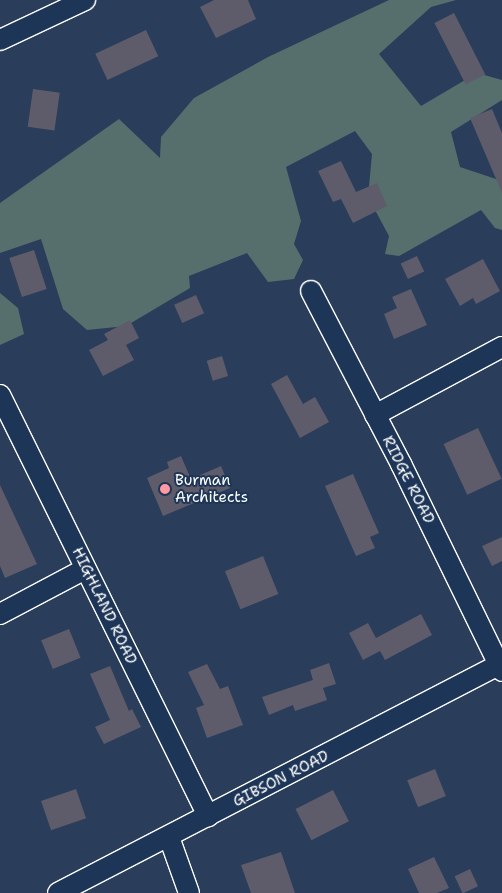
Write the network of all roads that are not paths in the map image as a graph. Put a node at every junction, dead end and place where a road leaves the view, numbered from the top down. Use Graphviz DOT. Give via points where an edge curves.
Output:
graph roads {
  1 [pos="85,0"];
  2 [pos="0,40"];
  3 [pos="311,291"];
  4 [pos="502,347"];
  5 [pos="0,395"];
  6 [pos="375,415"];
  7 [pos="85,568"];
  8 [pos="0,614"];
  9 [pos="501,666"];
  10 [pos="208,816"];
  11 [pos="168,837"];
  12 [pos="58,893"];
  13 [pos="189,893"];
  1 -- 2 [label="street"];
  3 -- 6 [label="street, RIDGE ROAD"];
  4 -- 6 [label="street"];
  5 -- 7 [label="street, HIGHLAND ROAD"];
  6 -- 9 [label="street, RIDGE ROAD"];
  7 -- 8 [label="street"];
  7 -- 10 [label="street, HIGHLAND ROAD"];
  9 -- 10 [label="street, GIBSON ROAD"];
  10 -- 11 [label="street, GIBSON ROAD"];
  11 -- 12 [label="street, GIBSON ROAD"];
  11 -- 13 [label="street"];
}
